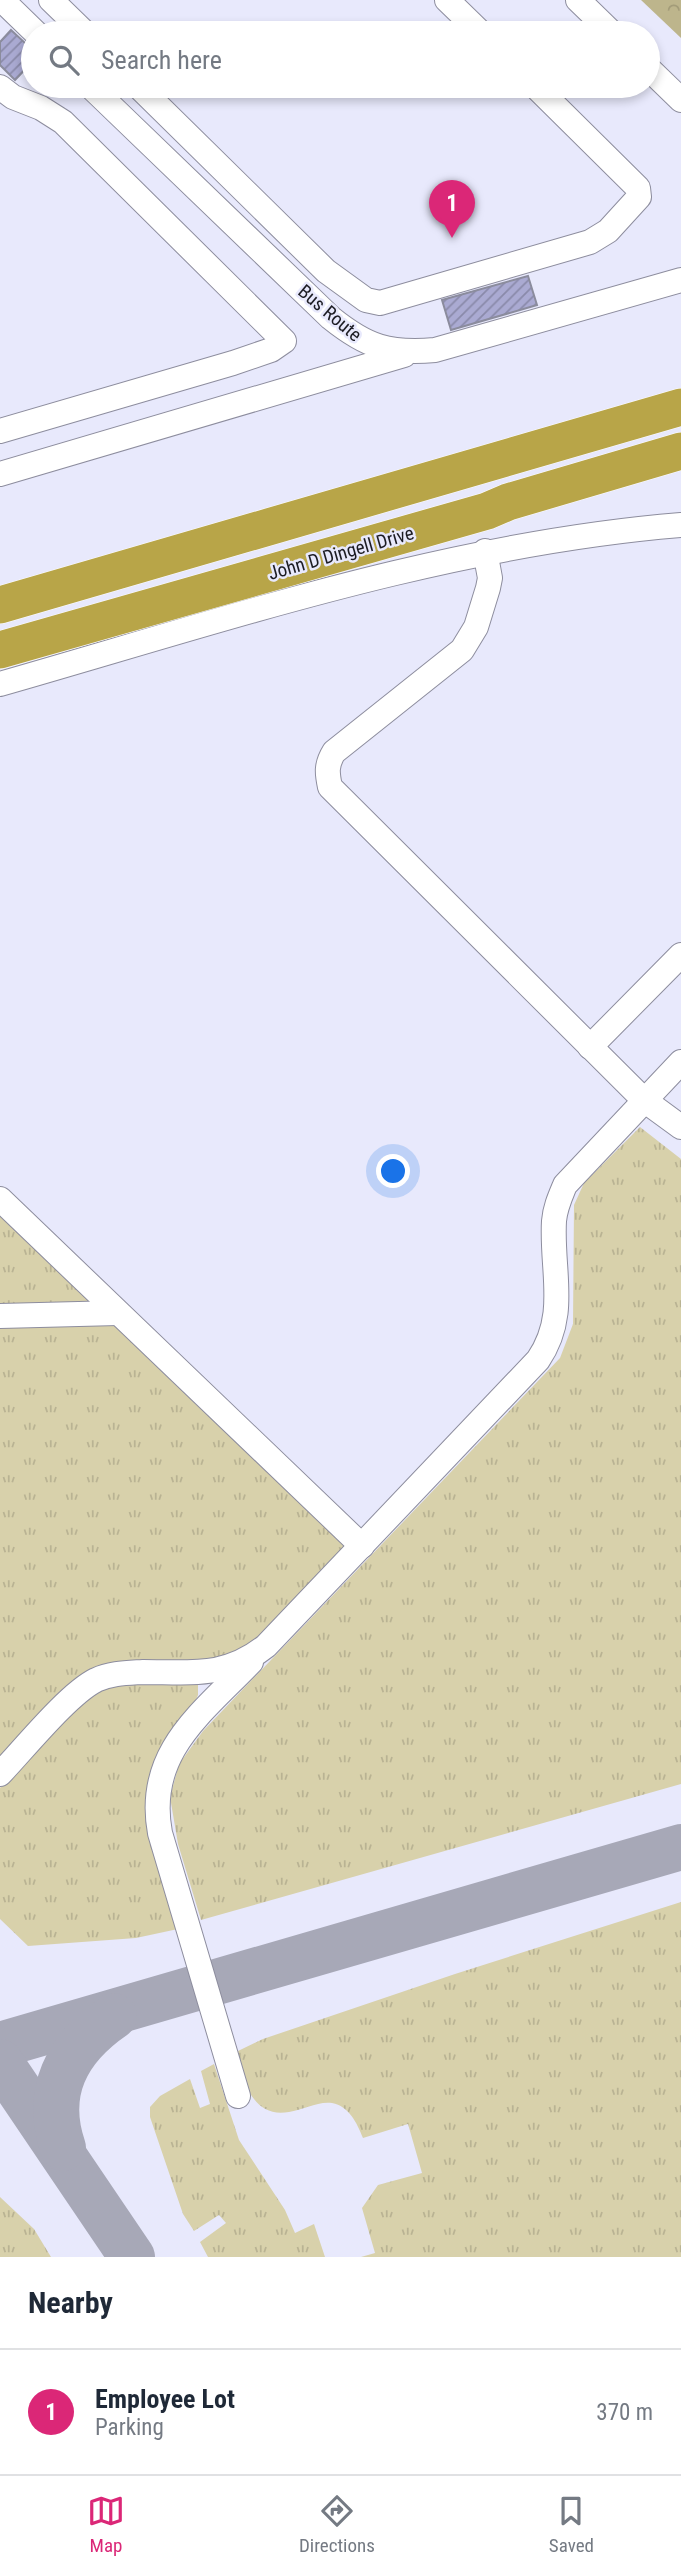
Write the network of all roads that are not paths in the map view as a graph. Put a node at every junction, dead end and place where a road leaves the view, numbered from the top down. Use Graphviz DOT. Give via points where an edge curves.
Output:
graph roads {
  1 [pos="2,0"];
  2 [pos="51,0"];
  3 [pos="447,0"];
  4 [pos="578,0"];
  5 [pos="24,21"];
  6 [pos="73,21"];
  7 [pos="469,21"];
  8 [pos="600,21"];
  9 [pos="660,80"];
  10 [pos="0,87"];
  11 [pos="102,98"];
  12 [pos="150,98"];
  13 [pos="547,98"];
  14 [pos="681,100"];
  15 [pos="681,280"];
  16 [pos="415,352"];
  17 [pos="681,407"];
  18 [pos="0,431"];
  19 [pos="681,451"];
  20 [pos="681,466"];
  21 [pos="0,474"];
  22 [pos="487,511"];
  23 [pos="681,525"];
  24 [pos="485,551"];
  25 [pos="0,604"];
  26 [pos="0,650"];
  27 [pos="0,684"];
  28 [pos="681,955"];
  29 [pos="590,1047"];
  30 [pos="681,1062"];
  31 [pos="644,1100"];
  32 [pos="681,1128"];
  33 [pos="0,1199"];
  34 [pos="118,1313"];
  35 [pos="0,1316"];
  36 [pos="362,1546"];
  37 [pos="266,1646"];
  38 [pos="0,1774"];
  39 [pos="238,2096"];
  1 -- 5 [label="lane"];
  2 -- 6 [label="lane"];
  3 -- 7 [label="lane"];
  4 -- 8 [label="lane"];
  9 -- 14 [label="lane"];
  10 -- 18 [label="lane" via="68,127 284,341 233,363"];
  11 -- 16 [label="lane, Bus Route" via="331,318 366,343"];
  12 -- 13 [label="lane" via="326,271 366,300 380,303 590,242 608,231 639,197 638,187"];
  15 -- 16 [label="lane, Bus Route"];
  16 -- 21 [label="lane"];
  17 -- 25 [label="highway"];
  19 -- 22 [label="highway, John D Dingell Drive"];
  20 -- 22 [label="highway" via="511,510"];
  22 -- 26 [label="highway, John D Dingell Drive"];
  23 -- 24 [label="lane"];
  24 -- 27 [label="lane" via="367,579"];
  24 -- 29 [label="lane" via="488,588 462,650 343,744 329,762 327,773 338,797"];
  28 -- 29 [label="lane"];
  29 -- 31 [label="lane"];
  30 -- 31 [label="lane"];
  31 -- 32 [label="lane"];
  31 -- 36 [label="lane" via="574,1173 557,1203 557,1312 547,1346"];
  33 -- 34 [label="lane"];
  34 -- 35 [label="lane"];
  34 -- 36 [label="lane"];
  36 -- 37 [label="lane"];
  37 -- 38 [label="lane" via="237,1666 220,1670 127,1672 97,1679 75,1695"];
  37 -- 39 [label="lane" via="185,1730 162,1772 157,1796 160,1833"];
}
